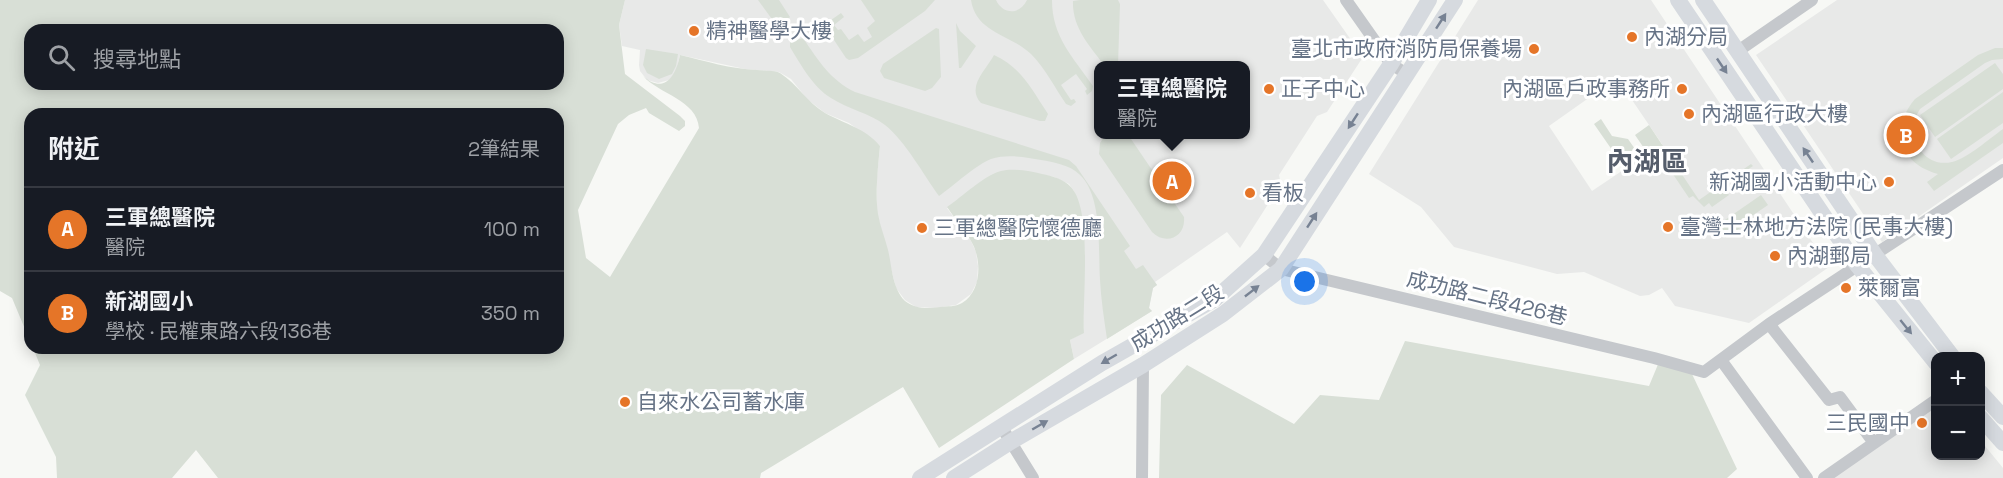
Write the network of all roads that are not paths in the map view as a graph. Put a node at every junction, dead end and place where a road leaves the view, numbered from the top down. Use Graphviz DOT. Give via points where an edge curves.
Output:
graph roads {
  1 [pos="1346,0"];
  2 [pos="1429,0"];
  3 [pos="1455,0"];
  4 [pos="1678,0"];
  5 [pos="1703,0"];
  6 [pos="1812,0"];
  7 [pos="1738,51"];
  8 [pos="1390,64"];
  9 [pos="1407,74"];
  10 [pos="2003,170"];
  11 [pos="1264,255"];
  12 [pos="1875,255"];
  13 [pos="1857,265"];
  14 [pos="1281,269"];
  15 [pos="1769,324"];
  16 [pos="1948,352"];
  17 [pos="1931,358"];
  18 [pos="1720,360"];
  19 [pos="1143,365"];
  20 [pos="1985,397"];
  21 [pos="1931,403"];
  22 [pos="2003,417"];
  23 [pos="1985,423"];
  24 [pos="1001,426"];
  25 [pos="1011,441"];
  26 [pos="1874,443"];
  27 [pos="2003,443"];
  28 [pos="942,472"];
  29 [pos="920,478"];
  30 [pos="954,478"];
  31 [pos="1033,478"];
  32 [pos="1142,478"];
  33 [pos="1807,478"];
  34 [pos="1824,478"];
  1 -- 8 [label="street"];
  2 -- 8 [label="main road, 成功路二段"];
  9 -- 3 [label="main road, 成功路二段, one-way"];
  4 -- 13 [label="main road, one-way"];
  5 -- 7 [label="main road"];
  6 -- 7 [label="street"];
  12 -- 7 [label="main road, one-way"];
  8 -- 9 [label="street"];
  8 -- 11 [label="main road, 成功路二段, one-way"];
  14 -- 9 [label="main road, 成功路二段, one-way"];
  10 -- 12 [label="street"];
  11 -- 14 [label="street, 成功路二段426巷"];
  11 -- 24 [label="main road, 成功路二段, one-way" via="1215,299"];
  12 -- 13 [label="street"];
  12 -- 16 [label="main road"];
  13 -- 15 [label="street"];
  13 -- 17 [label="main road, one-way"];
  14 -- 18 [label="street, 成功路二段426巷" via="1704,372"];
  19 -- 14 [label="main road, 成功路二段, one-way" via="1223,314"];
  15 -- 18 [label="street"];
  15 -- 26 [label="street" via="1829,400 1840,397"];
  18 -- 33 [label="street"];
  25 -- 19 [label="main road, 成功路二段, one-way"];
  19 -- 32 [label="street"];
  20 -- 22 [label="main road"];
  21 -- 26 [label="street"];
  23 -- 27 [label="main road"];
  24 -- 25 [label="street"];
  24 -- 28 [label="main road, 成功路二段"];
  25 -- 30 [label="main road, 成功路二段"];
  25 -- 31 [label="street"];
  26 -- 34 [label="street"];
  28 -- 29 [label="main road, 成功路二段"];
}
